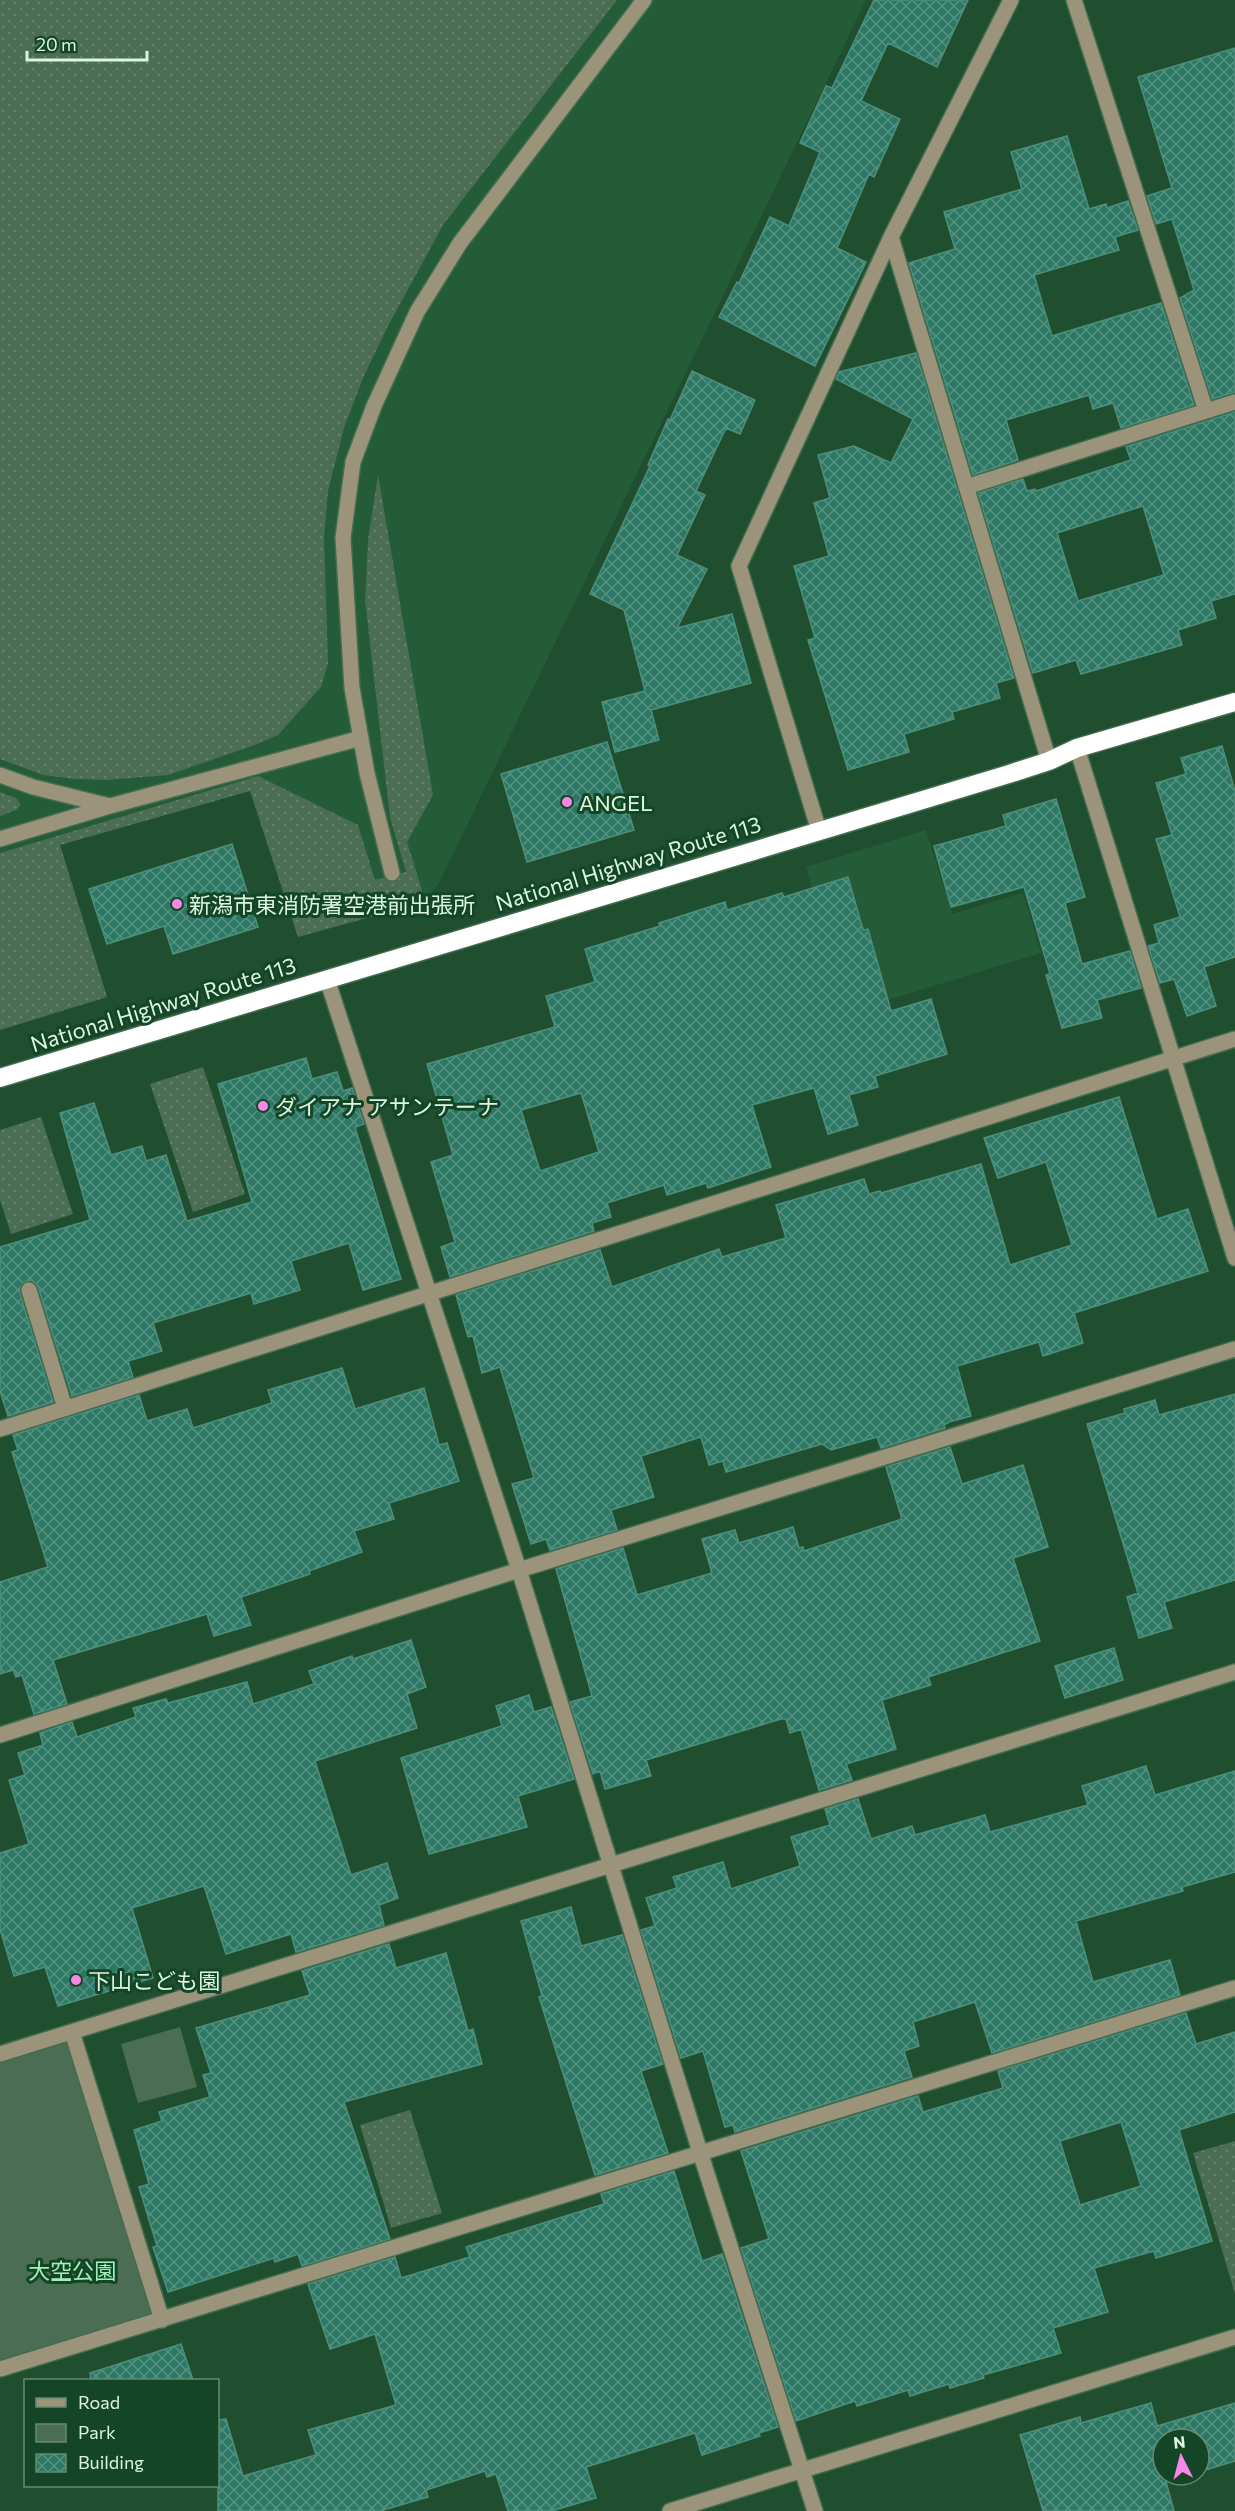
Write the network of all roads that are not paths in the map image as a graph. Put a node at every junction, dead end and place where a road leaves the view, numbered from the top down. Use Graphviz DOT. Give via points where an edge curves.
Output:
graph roads {
  1 [pos="644,0"];
  2 [pos="1011,0"];
  3 [pos="1074,0"];
  4 [pos="891,237"];
  5 [pos="1235,402"];
  6 [pos="1206,411"];
  7 [pos="966,487"];
  8 [pos="1235,702"];
  9 [pos="361,738"];
  10 [pos="1077,748"];
  11 [pos="1049,761"];
  12 [pos="0,775"];
  13 [pos="110,806"];
  14 [pos="819,831"];
  15 [pos="0,839"];
  16 [pos="392,873"];
  17 [pos="327,979"];
  18 [pos="1235,1039"];
  19 [pos="1174,1057"];
  20 [pos="0,1078"];
  21 [pos="1235,1258"];
  22 [pos="29,1290"];
  23 [pos="431,1294"];
  24 [pos="1235,1349"];
  25 [pos="65,1408"];
  26 [pos="0,1429"];
  27 [pos="519,1570"];
  28 [pos="1235,1672"];
  29 [pos="0,1735"];
  30 [pos="609,1864"];
  31 [pos="1235,1988"];
  32 [pos="72,2032"];
  33 [pos="0,2054"];
  34 [pos="700,2152"];
  35 [pos="162,2320"];
  36 [pos="1235,2337"];
  37 [pos="0,2369"];
  38 [pos="802,2471"];
  39 [pos="670,2511"];
  40 [pos="815,2511"];
  1 -- 9 [label="street" via="460,243 417,312 374,406 353,462 343,538 352,688"];
  2 -- 4 [label="street"];
  3 -- 6 [label="street"];
  4 -- 7 [label="street"];
  4 -- 14 [label="street" via="738,566"];
  5 -- 6 [label="street"];
  6 -- 7 [label="street"];
  7 -- 11 [label="street"];
  8 -- 10 [label="highway, National Highway Route 113"];
  9 -- 13 [label="street"];
  9 -- 16 [label="street"];
  10 -- 11 [label="highway, National Highway Route 113"];
  10 -- 19 [label="street"];
  11 -- 14 [label="highway, National Highway Route 113"];
  12 -- 13 [label="street"];
  13 -- 15 [label="street"];
  14 -- 17 [label="highway, National Highway Route 113"];
  17 -- 20 [label="highway, National Highway Route 113"];
  17 -- 23 [label="street"];
  18 -- 19 [label="street"];
  19 -- 21 [label="street"];
  19 -- 23 [label="street"];
  22 -- 25 [label="street"];
  23 -- 25 [label="street"];
  23 -- 27 [label="street"];
  24 -- 27 [label="street"];
  25 -- 26 [label="street"];
  27 -- 29 [label="street"];
  27 -- 30 [label="street"];
  28 -- 30 [label="street"];
  30 -- 32 [label="street"];
  30 -- 34 [label="street"];
  31 -- 34 [label="street"];
  32 -- 33 [label="street"];
  32 -- 35 [label="street"];
  34 -- 35 [label="street"];
  34 -- 38 [label="street"];
  35 -- 37 [label="street"];
  36 -- 38 [label="street"];
  38 -- 39 [label="street"];
  38 -- 40 [label="street"];
}
